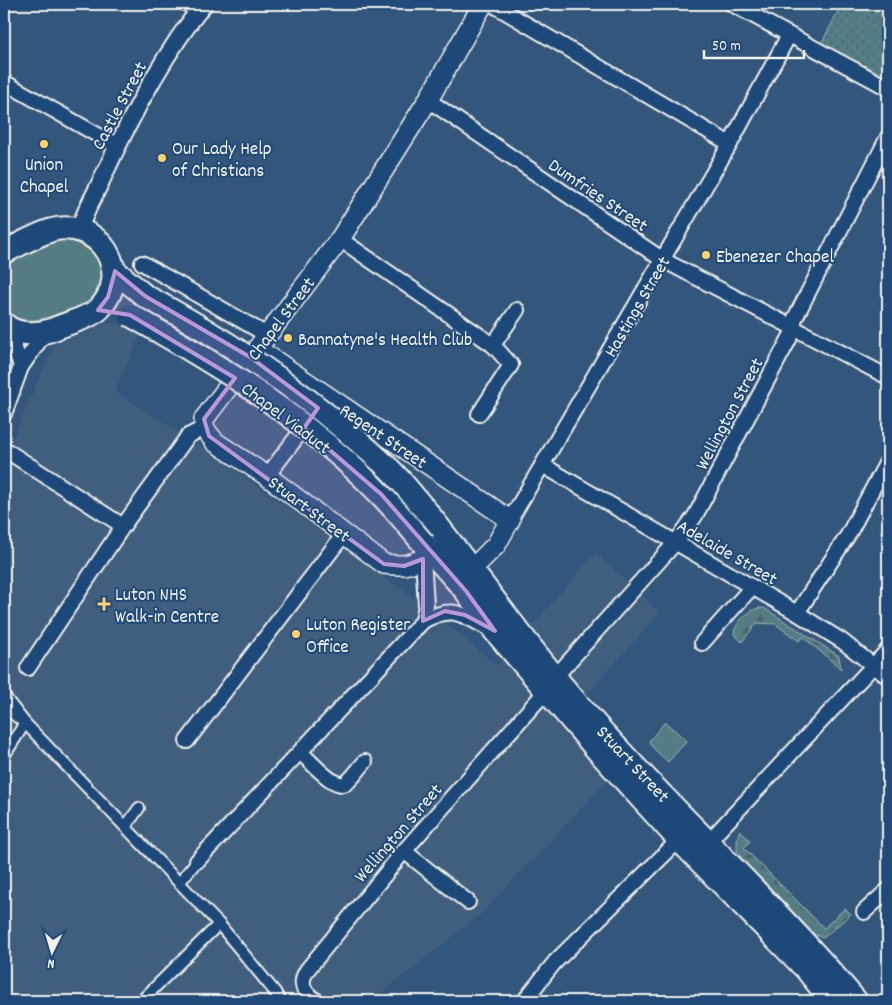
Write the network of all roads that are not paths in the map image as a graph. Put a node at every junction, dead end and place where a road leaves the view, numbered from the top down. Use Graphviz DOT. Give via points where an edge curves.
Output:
graph roads {
  1 [pos="483,4"];
  2 [pos="492,4"];
  3 [pos="732,4"];
  4 [pos="197,6"];
  5 [pos="789,35"];
  6 [pos="4,82"];
  7 [pos="888,88"];
  8 [pos="428,100"];
  9 [pos="888,137"];
  10 [pos="730,144"];
  11 [pos="117,146"];
  12 [pos="79,231"];
  13 [pos="340,239"];
  14 [pos="4,252"];
  15 [pos="663,260"];
  16 [pos="142,263"];
  17 [pos="114,271"];
  18 [pos="98,310"];
  19 [pos="518,310"];
  20 [pos="6,327"];
  21 [pos="794,330"];
  22 [pos="45,333"];
  23 [pos="262,342"];
  24 [pos="493,345"];
  25 [pos="20,366"];
  26 [pos="888,377"];
  27 [pos="327,396"];
  28 [pos="4,414"];
  29 [pos="479,414"];
  30 [pos="204,428"];
  31 [pos="4,450"];
  32 [pos="888,460"];
  33 [pos="544,466"];
  34 [pos="267,476"];
  35 [pos="427,512"];
  36 [pos="510,520"];
  37 [pos="123,526"];
  38 [pos="344,534"];
  39 [pos="676,542"];
  40 [pos="424,551"];
  41 [pos="472,569"];
  42 [pos="752,587"];
  43 [pos="798,613"];
  44 [pos="424,621"];
  45 [pos="495,631"];
  46 [pos="702,643"];
  47 [pos="888,650"];
  48 [pos="874,665"];
  49 [pos="28,668"];
  50 [pos="888,677"];
  51 [pos="550,684"];
  52 [pos="4,696"];
  53 [pos="4,707"];
  54 [pos="25,723"];
  55 [pos="188,742"];
  56 [pos="301,752"];
  57 [pos="4,756"];
  58 [pos="365,762"];
  59 [pos="139,808"];
  60 [pos="126,826"];
  61 [pos="679,840"];
  62 [pos="708,842"];
  63 [pos="404,851"];
  64 [pos="198,862"];
  65 [pos="179,883"];
  66 [pos="888,890"];
  67 [pos="468,902"];
  68 [pos="864,912"];
  69 [pos="219,924"];
  70 [pos="141,1001"];
  71 [pos="280,1001"];
  72 [pos="317,1001"];
  73 [pos="524,1001"];
  74 [pos="832,1001"];
  75 [pos="856,1001"];
  1 -- 8 [label="main road, Chapel Street"];
  2 -- 10 [label="street"];
  3 -- 5 [label="street"];
  4 -- 11 [label="street, Castle Street"];
  5 -- 7 [label="street"];
  5 -- 10 [label="street, Hastings Street"];
  6 -- 11 [label="street"];
  8 -- 13 [label="main road, Chapel Street"];
  8 -- 15 [label="street, Dumfries Street"];
  9 -- 21 [label="street, Wellington Street" via="794,320"];
  10 -- 15 [label="street, Hastings Street"];
  11 -- 12 [label="street, Castle Street"];
  12 -- 14 [label="highway" via="52,230"];
  12 -- 17 [label="highway" via="105,246"];
  13 -- 23 [label="main road, Chapel Street"];
  13 -- 24 [label="street"];
  15 -- 21 [label="street, Dumfries Street"];
  15 -- 33 [label="street, Hastings Street"];
  16 -- 23 [label="street"];
  17 -- 18 [label="highway" via="108,297"];
  17 -- 35 [label="highway, Chapel Viaduct, bridge" via="145,296 196,322 250,357 312,403 385,465"];
  18 -- 22 [label="highway"];
  18 -- 40 [label="highway, Chapel Viaduct, bridge" via="130,315 198,353 262,396 323,442 381,494"];
  19 -- 24 [label="street"];
  20 -- 22 [label="highway" via="27,333"];
  20 -- 25 [label="street"];
  21 -- 26 [label="street, Dumfries Street"];
  21 -- 39 [label="street, Wellington Street" via="695,516"];
  22 -- 25 [label="street"];
  23 -- 27 [label="main road, Regent Street"];
  23 -- 30 [label="main road, Chapel Street" via="208,412"];
  24 -- 29 [label="street" via="511,365"];
  25 -- 28 [label="street"];
  27 -- 34 [label="street"];
  27 -- 36 [label="main road, Regent Street"];
  30 -- 34 [label="main road, Stuart Street" via="215,442"];
  30 -- 37 [label="street" via="188,436"];
  31 -- 37 [label="street"];
  32 -- 43 [label="street" via="848,535"];
  33 -- 36 [label="street, Hastings Street"];
  33 -- 39 [label="street, Adelaide Street"];
  34 -- 38 [label="main road, Stuart Street"];
  35 -- 41 [label="highway, Stuart Street"];
  36 -- 41 [label="main road, Hastings Street" via="496,545"];
  37 -- 49 [label="street"];
  38 -- 40 [label="main road, Stuart Street" via="384,564 404,566"];
  38 -- 55 [label="street"];
  39 -- 42 [label="street, Adelaide Street"];
  39 -- 51 [label="street, Wellington Street"];
  40 -- 44 [label="street"];
  40 -- 45 [label="highway, Stuart Street" via="466,591"];
  41 -- 51 [label="highway, Stuart Street"];
  42 -- 43 [label="street, Adelaide Street"];
  42 -- 46 [label="street"];
  43 -- 48 [label="street, Adelaide Street"];
  44 -- 45 [label="street" via="445,611 465,615"];
  44 -- 56 [label="street"];
  45 -- 51 [label="highway, Stuart Street"];
  47 -- 48 [label="street"];
  48 -- 50 [label="street, Adelaide Street"];
  48 -- 62 [label="street"];
  51 -- 61 [label="highway, Stuart Street"];
  51 -- 62 [label="highway, Stuart Street"];
  51 -- 63 [label="street, Wellington Street"];
  52 -- 54 [label="street"];
  53 -- 54 [label="street"];
  54 -- 57 [label="street"];
  54 -- 60 [label="street"];
  56 -- 58 [label="street" via="332,782 339,784 345,783"];
  56 -- 64 [label="street"];
  59 -- 60 [label="street"];
  60 -- 65 [label="street"];
  61 -- 73 [label="street" via="555,962"];
  61 -- 74 [label="highway, Stuart Street" via="806,970"];
  62 -- 75 [label="highway, Stuart Street" via="812,950"];
  63 -- 67 [label="street"];
  63 -- 72 [label="street, Wellington Street" via="303,975 306,994"];
  64 -- 65 [label="street"];
  65 -- 69 [label="street"];
  66 -- 68 [label="street"];
  69 -- 70 [label="street"];
  69 -- 71 [label="street"];
}
